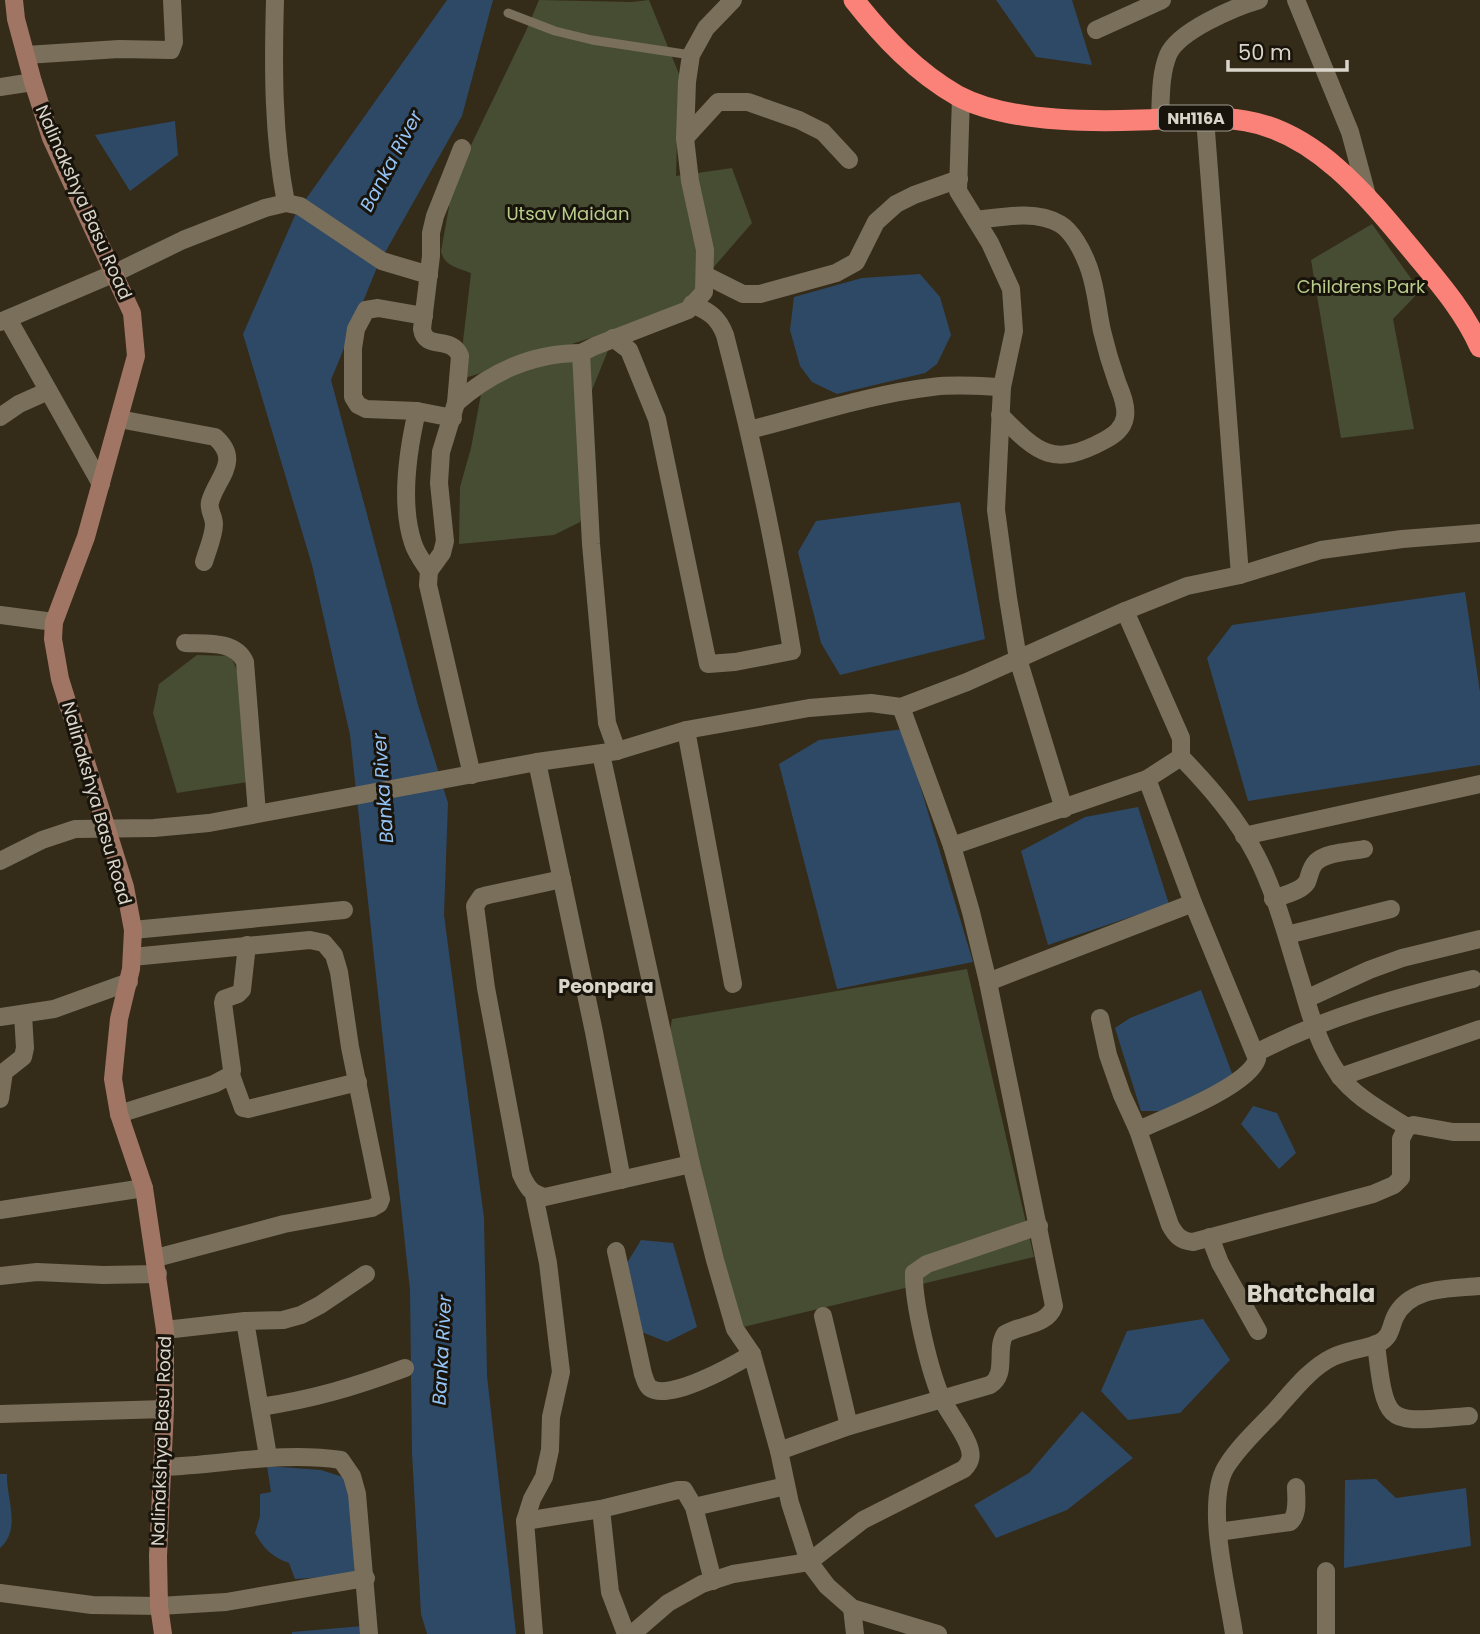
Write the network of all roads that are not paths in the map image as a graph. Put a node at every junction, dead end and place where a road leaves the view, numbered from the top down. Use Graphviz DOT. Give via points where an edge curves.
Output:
graph roads {
  1 [pos="14,0"];
  2 [pos="172,0"];
  3 [pos="275,0"];
  4 [pos="733,0"];
  5 [pos="854,0"];
  6 [pos="1162,0"];
  7 [pos="1259,0"];
  8 [pos="1296,0"];
  9 [pos="508,13"];
  10 [pos="1096,30"];
  11 [pos="26,55"];
  12 [pos="691,55"];
  13 [pos="33,82"];
  14 [pos="0,87"];
  15 [pos="961,97"];
  16 [pos="1205,118"];
  17 [pos="1160,120"];
  18 [pos="685,138"];
  19 [pos="462,148"];
  20 [pos="849,160"];
  21 [pos="959,179"];
  22 [pos="1367,199"];
  23 [pos="293,205"];
  24 [pos="976,220"];
  25 [pos="114,273"];
  26 [pos="429,275"];
  27 [pos="705,275"];
  28 [pos="692,304"];
  29 [pos="424,316"];
  30 [pos="4,321"];
  31 [pos="613,338"];
  32 [pos="1480,348"];
  33 [pos="581,353"];
  34 [pos="1002,387"];
  35 [pos="48,391"];
  36 [pos="454,410"];
  37 [pos="416,411"];
  38 [pos="1000,415"];
  39 [pos="0,417"];
  40 [pos="119,419"];
  41 [pos="749,430"];
  42 [pos="101,484"];
  43 [pos="1480,533"];
  44 [pos="204,562"];
  45 [pos="429,571"];
  46 [pos="1240,575"];
  47 [pos="1125,611"];
  48 [pos="0,615"];
  49 [pos="54,622"];
  50 [pos="185,643"];
  51 [pos="1018,659"];
  52 [pos="901,707"];
  53 [pos="686,730"];
  54 [pos="609,752"];
  55 [pos="1181,757"];
  56 [pos="537,762"];
  57 [pos="472,775"];
  58 [pos="1147,779"];
  59 [pos="1480,784"];
  60 [pos="1063,809"];
  61 [pos="257,813"];
  62 [pos="107,827"];
  63 [pos="1244,836"];
  64 [pos="952,846"];
  65 [pos="1364,849"];
  66 [pos="0,861"];
  67 [pos="562,879"];
  68 [pos="1273,899"];
  69 [pos="1193,903"];
  70 [pos="345,909"];
  71 [pos="1391,909"];
  72 [pos="133,930"];
  73 [pos="1287,935"];
  74 [pos="1480,939"];
  75 [pos="247,945"];
  76 [pos="132,957"];
  77 [pos="1473,979"];
  78 [pos="129,982"];
  79 [pos="988,982"];
  80 [pos="733,984"];
  81 [pos="1306,999"];
  82 [pos="23,1015"];
  83 [pos="0,1017"];
  84 [pos="1100,1018"];
  85 [pos="1313,1026"];
  86 [pos="1480,1029"];
  87 [pos="1256,1053"];
  88 [pos="231,1075"];
  89 [pos="1340,1077"];
  90 [pos="358,1082"];
  91 [pos="0,1099"];
  92 [pos="119,1114"];
  93 [pos="1407,1127"];
  94 [pos="1138,1130"];
  95 [pos="1480,1132"];
  96 [pos="691,1164"];
  97 [pos="622,1180"];
  98 [pos="144,1188"];
  99 [pos="534,1195"];
  100 [pos="0,1210"];
  101 [pos="1039,1226"];
  102 [pos="1210,1237"];
  103 [pos="616,1251"];
  104 [pos="157,1266"];
  105 [pos="366,1274"];
  106 [pos="0,1276"];
  107 [pos="1480,1286"];
  108 [pos="823,1316"];
  109 [pos="245,1321"];
  110 [pos="165,1330"];
  111 [pos="1258,1331"];
  112 [pos="1376,1344"];
  113 [pos="752,1354"];
  114 [pos="405,1368"];
  115 [pos="942,1399"];
  116 [pos="260,1407"];
  117 [pos="165,1409"];
  118 [pos="0,1414"];
  119 [pos="1469,1416"];
  120 [pos="849,1426"];
  121 [pos="779,1451"];
  122 [pos="268,1456"];
  123 [pos="163,1467"];
  124 [pos="786,1486"];
  125 [pos="1296,1487"];
  126 [pos="694,1507"];
  127 [pos="601,1509"];
  128 [pos="525,1521"];
  129 [pos="1218,1532"];
  130 [pos="809,1562"];
  131 [pos="1326,1571"];
  132 [pos="366,1578"];
  133 [pos="713,1581"];
  134 [pos="0,1593"];
  135 [pos="159,1606"];
  136 [pos="852,1608"];
  137 [pos="163,1634"];
  138 [pos="369,1634"];
  139 [pos="534,1634"];
  140 [pos="626,1634"];
  141 [pos="632,1634"];
  142 [pos="855,1634"];
  143 [pos="938,1634"];
  144 [pos="1234,1634"];
  145 [pos="1326,1634"];
  1 -- 11 [label="street, Nalinakshya Basu Road"];
  2 -- 11 [label="street" via="171,50"];
  3 -- 23 [label="street" via="278,162"];
  4 -- 12 [label="street" via="706,27"];
  5 -- 15 [label="highway, NH116A" via="905,58"];
  6 -- 10 [label="street"];
  7 -- 17 [label="street" via="1214,19 1169,52"];
  8 -- 22 [label="street" via="1350,132"];
  9 -- 12 [label="lane" via="592,40"];
  11 -- 13 [label="street, Nalinakshya Basu Road"];
  12 -- 18 [label="street"];
  13 -- 14 [label="street"];
  13 -- 25 [label="street, Nalinakshya Basu Road" via="51,138"];
  15 -- 17 [label="highway, NH116A" via="988,107 1062,118"];
  15 -- 21 [label="street"];
  16 -- 17 [label="highway, NH116A"];
  16 -- 22 [label="highway, NH116A" via="1248,121 1277,130 1332,164"];
  16 -- 46 [label="street"];
  18 -- 20 [label="street" via="718,102 748,102 822,132"];
  18 -- 27 [label="street" via="705,250"];
  19 -- 26 [label="street" via="435,216"];
  21 -- 24 [label="street" via="958,191"];
  21 -- 27 [label="street" via="897,204 876,222 856,262 836,273 760,294 743,294"];
  22 -- 32 [label="highway, NH116A" via="1457,306"];
  23 -- 25 [label="street" via="265,208"];
  23 -- 26 [label="street" via="382,261"];
  24 -- 34 [label="street" via="1011,289 1014,331"];
  24 -- 38 [label="street" via="1014,215 1040,218 1061,225 1077,243 1088,265 1110,363 1126,408 1116,434 1088,450 1066,455 1047,454 1031,446"];
  25 -- 30 [label="street"];
  25 -- 40 [label="street, Nalinakshya Basu Road" via="132,313 136,356"];
  26 -- 29 [label="street"];
  27 -- 28 [label="street" via="704,292"];
  28 -- 31 [label="street" via="688,310"];
  28 -- 41 [label="street" via="720,321"];
  29 -- 36 [label="street" via="423,337 457,349 460,363"];
  29 -- 37 [label="street" via="378,307 366,310 353,348 358,405"];
  30 -- 35 [label="street"];
  31 -- 33 [label="street"];
  31 -- 41 [label="street" via="629,350 657,419 708,664 792,651"];
  33 -- 36 [label="street" via="558,353 495,374 475,386"];
  33 -- 54 [label="street"];
  34 -- 38 [label="street"];
  34 -- 41 [label="street" via="931,387"];
  35 -- 39 [label="street"];
  35 -- 42 [label="street"];
  36 -- 37 [label="street"];
  36 -- 45 [label="street" via="440,463 445,541"];
  37 -- 45 [label="street" via="408,462 409,526 413,544"];
  38 -- 51 [label="street" via="996,510"];
  40 -- 42 [label="street, Nalinakshya Basu Road"];
  40 -- 44 [label="street" via="215,437 223,444 228,457 209,506 214,523"];
  42 -- 49 [label="street, Nalinakshya Basu Road"];
  43 -- 46 [label="street" via="1321,550"];
  45 -- 57 [label="street" via="431,602"];
  46 -- 47 [label="street" via="1187,586"];
  47 -- 51 [label="street"];
  47 -- 55 [label="street" via="1181,738"];
  48 -- 49 [label="street"];
  49 -- 62 [label="street, Nalinakshya Basu Road" via="60,679"];
  50 -- 61 [label="street" via="233,648 246,662"];
  51 -- 52 [label="street"];
  51 -- 60 [label="street"];
  52 -- 53 [label="street" via="872,703 809,708"];
  52 -- 64 [label="street"];
  53 -- 54 [label="street"];
  53 -- 80 [label="street"];
  54 -- 56 [label="street"];
  54 -- 96 [label="street"];
  55 -- 58 [label="street"];
  55 -- 63 [label="street" via="1209,786"];
  56 -- 57 [label="street"];
  56 -- 67 [label="street"];
  57 -- 61 [label="street"];
  58 -- 60 [label="street"];
  58 -- 69 [label="street"];
  59 -- 63 [label="street"];
  60 -- 64 [label="street"];
  61 -- 62 [label="street" via="177,825"];
  62 -- 66 [label="street" via="75,829"];
  62 -- 72 [label="street, Nalinakshya Basu Road"];
  63 -- 68 [label="street"];
  64 -- 79 [label="street"];
  65 -- 68 [label="street" via="1318,860 1306,884"];
  67 -- 97 [label="street"];
  67 -- 99 [label="street" via="481,897 475,906 521,1174"];
  68 -- 73 [label="street"];
  69 -- 79 [label="street"];
  69 -- 87 [label="street"];
  70 -- 72 [label="street"];
  71 -- 73 [label="street"];
  72 -- 76 [label="street, Nalinakshya Basu Road"];
  73 -- 81 [label="street"];
  74 -- 81 [label="street" via="1402,958"];
  75 -- 76 [label="street"];
  75 -- 88 [label="street" via="243,990 223,1003"];
  75 -- 90 [label="street" via="310,940 324,943 334,955"];
  76 -- 78 [label="street, Nalinakshya Basu Road"];
  77 -- 85 [label="street"];
  78 -- 82 [label="street"];
  78 -- 92 [label="street, Nalinakshya Basu Road" via="114,1048"];
  79 -- 101 [label="street"];
  81 -- 85 [label="street"];
  82 -- 83 [label="street"];
  82 -- 91 [label="street" via="23,1056 4,1072"];
  84 -- 94 [label="street" via="1108,1055"];
  85 -- 87 [label="street"];
  85 -- 89 [label="street"];
  86 -- 89 [label="street"];
  87 -- 94 [label="street" via="1251,1072 1235,1083"];
  88 -- 90 [label="street" via="239,1102 247,1109"];
  88 -- 92 [label="street"];
  89 -- 93 [label="street" via="1366,1101"];
  90 -- 104 [label="street" via="379,1204 284,1224"];
  92 -- 98 [label="street, Nalinakshya Basu Road"];
  93 -- 95 [label="street"];
  93 -- 102 [label="street" via="1401,1139 1401,1178 1394,1185"];
  94 -- 102 [label="street" via="1175,1234 1193,1242"];
  96 -- 97 [label="street"];
  96 -- 113 [label="street" via="735,1329"];
  97 -- 99 [label="street" via="545,1197"];
  98 -- 100 [label="street"];
  98 -- 104 [label="street, Nalinakshya Basu Road"];
  99 -- 128 [label="street" via="548,1263 561,1372 544,1477"];
  101 -- 115 [label="street" via="1054,1306 1051,1315 1005,1334 997,1381"];
  101 -- 115 [label="street" via="914,1273 929,1362"];
  102 -- 111 [label="street"];
  103 -- 113 [label="street" via="643,1374 652,1390 661,1392 704,1381"];
  104 -- 106 [label="street" via="103,1275 37,1272"];
  104 -- 110 [label="street, Nalinakshya Basu Road"];
  105 -- 109 [label="street" via="301,1315"];
  107 -- 112 [label="street" via="1416,1296 1402,1304 1391,1332"];
  108 -- 120 [label="street"];
  109 -- 110 [label="street"];
  109 -- 116 [label="street"];
  110 -- 117 [label="street, Nalinakshya Basu Road"];
  112 -- 119 [label="street" via="1381,1389 1393,1414 1412,1420"];
  112 -- 129 [label="street" via="1331,1358 1314,1370 1238,1449 1224,1469 1218,1489"];
  113 -- 121 [label="street"];
  114 -- 116 [label="street" via="334,1393"];
  115 -- 120 [label="street"];
  115 -- 130 [label="street" via="967,1441 970,1462 954,1476 863,1520"];
  116 -- 122 [label="street"];
  117 -- 118 [label="street"];
  117 -- 123 [label="street, Nalinakshya Basu Road"];
  120 -- 121 [label="street"];
  121 -- 124 [label="street"];
  122 -- 123 [label="street"];
  122 -- 132 [label="street" via="341,1460 357,1494"];
  123 -- 135 [label="street, Nalinakshya Basu Road"];
  124 -- 126 [label="street"];
  124 -- 130 [label="street"];
  125 -- 129 [label="street" via="1296,1511 1290,1522"];
  126 -- 127 [label="street" via="688,1494 678,1490"];
  126 -- 133 [label="street"];
  127 -- 128 [label="street"];
  127 -- 140 [label="street" via="610,1592"];
  128 -- 139 [label="street"];
  129 -- 144 [label="street"];
  130 -- 133 [label="street"];
  130 -- 136 [label="street"];
  131 -- 145 [label="street"];
  132 -- 135 [label="street" via="226,1602"];
  132 -- 138 [label="street"];
  133 -- 141 [label="street" via="668,1603"];
  134 -- 135 [label="street" via="92,1605"];
  135 -- 137 [label="street, Nalinakshya Basu Road"];
  136 -- 142 [label="street"];
  136 -- 143 [label="street"];
}
